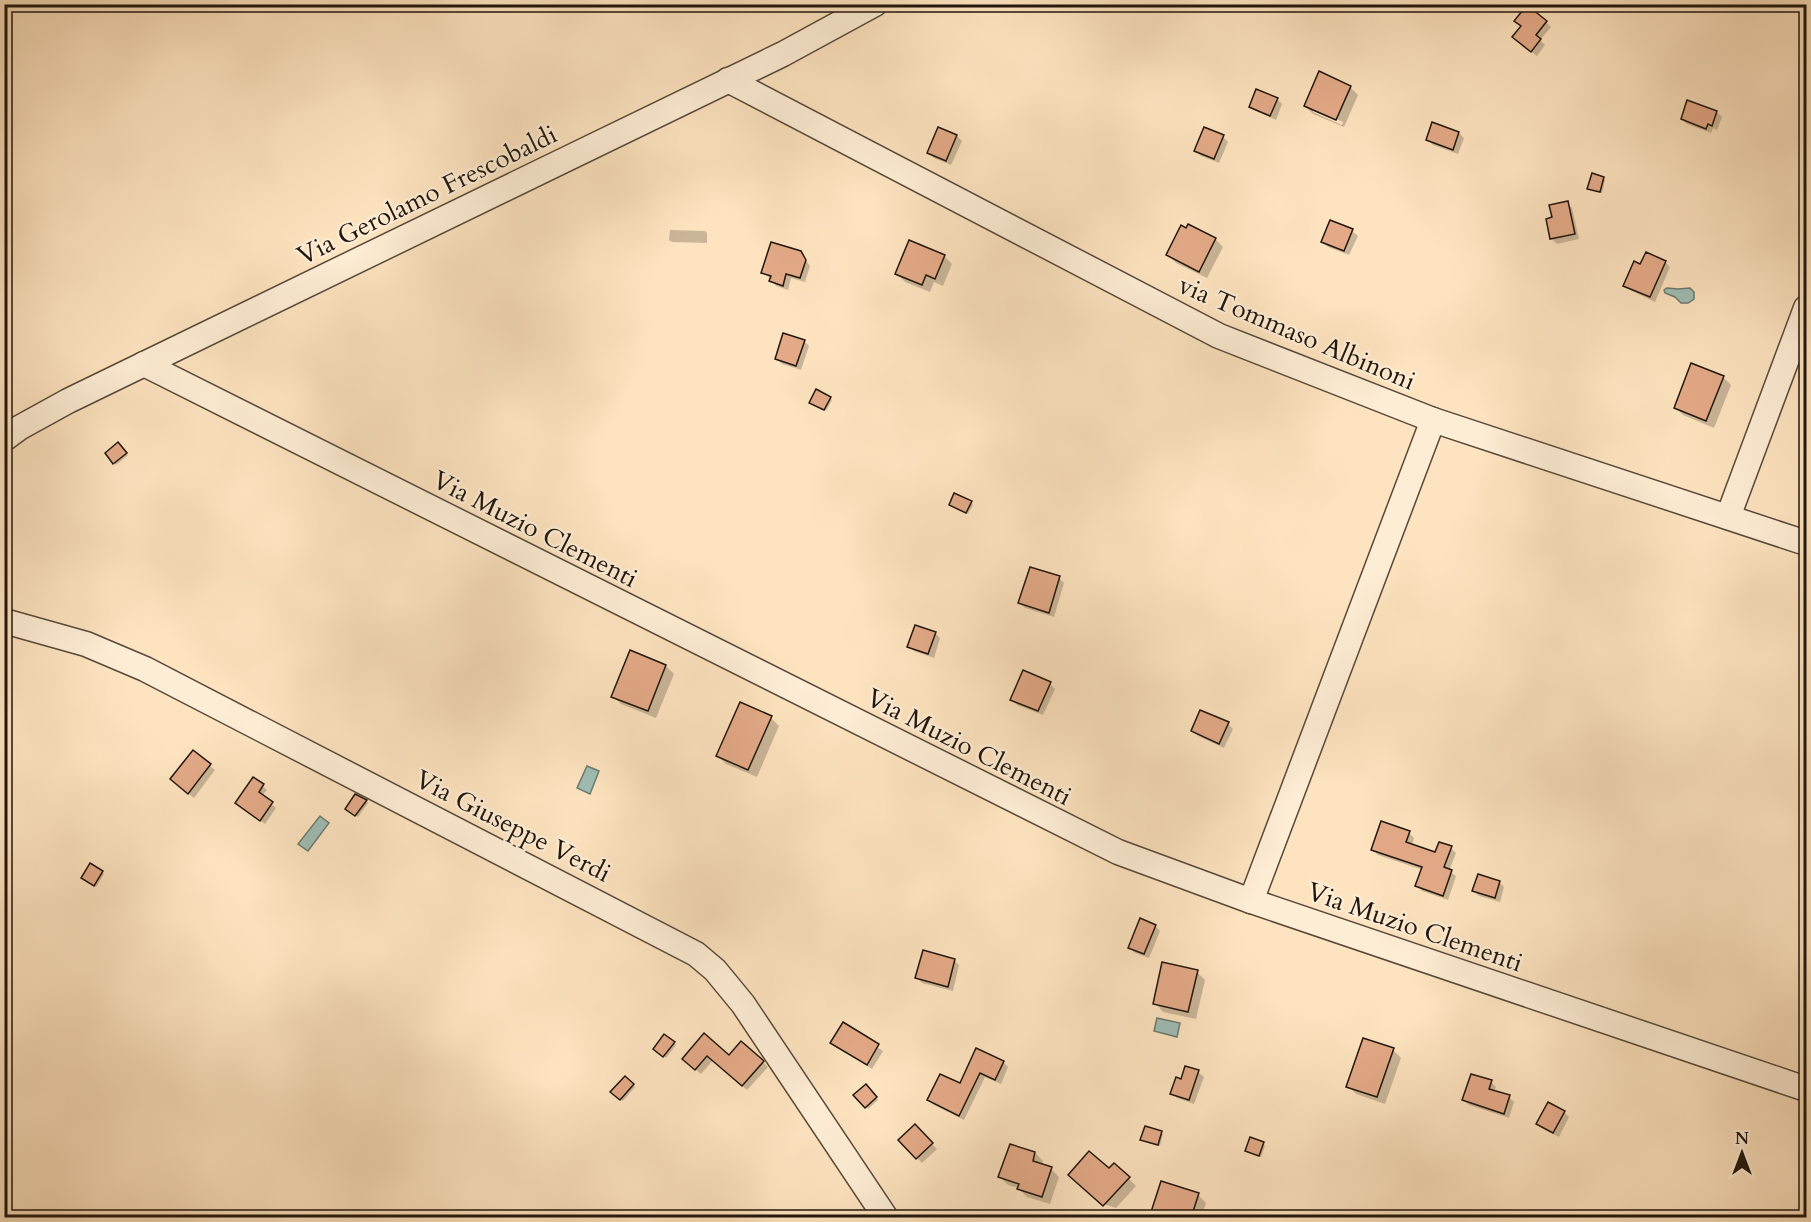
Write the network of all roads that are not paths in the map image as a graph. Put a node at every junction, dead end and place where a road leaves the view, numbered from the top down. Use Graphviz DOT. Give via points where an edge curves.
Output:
graph roads {
  1 [pos="875,4"];
  2 [pos="728,80"];
  3 [pos="1806,308"];
  4 [pos="144,364"];
  5 [pos="1433,420"];
  6 [pos="4,439"];
  7 [pos="1728,517"];
  8 [pos="1806,543"];
  9 [pos="4,621"];
  10 [pos="1251,901"];
  11 [pos="1806,1089"];
  12 [pos="886,1218"];
  1 -- 2 [label="street, Via Gerolamo Frescobaldi"];
  2 -- 4 [label="street, Via Gerolamo Frescobaldi"];
  2 -- 5 [label="street, via Tommaso Albinoni" via="1218,336"];
  3 -- 7 [label="street"];
  4 -- 6 [label="street, Via Gerolamo Frescobaldi" via="68,401"];
  4 -- 10 [label="street, Via Muzio Clementi" via="1080,834 1139,861"];
  5 -- 7 [label="street, via Tommaso Albinoni"];
  5 -- 10 [label="street"];
  7 -- 8 [label="street, via Tommaso Albinoni"];
  9 -- 12 [label="street, Via Giuseppe Verdi" via="86,645 145,669 696,954 744,1004"];
  10 -- 11 [label="street, Via Muzio Clementi"];
}
